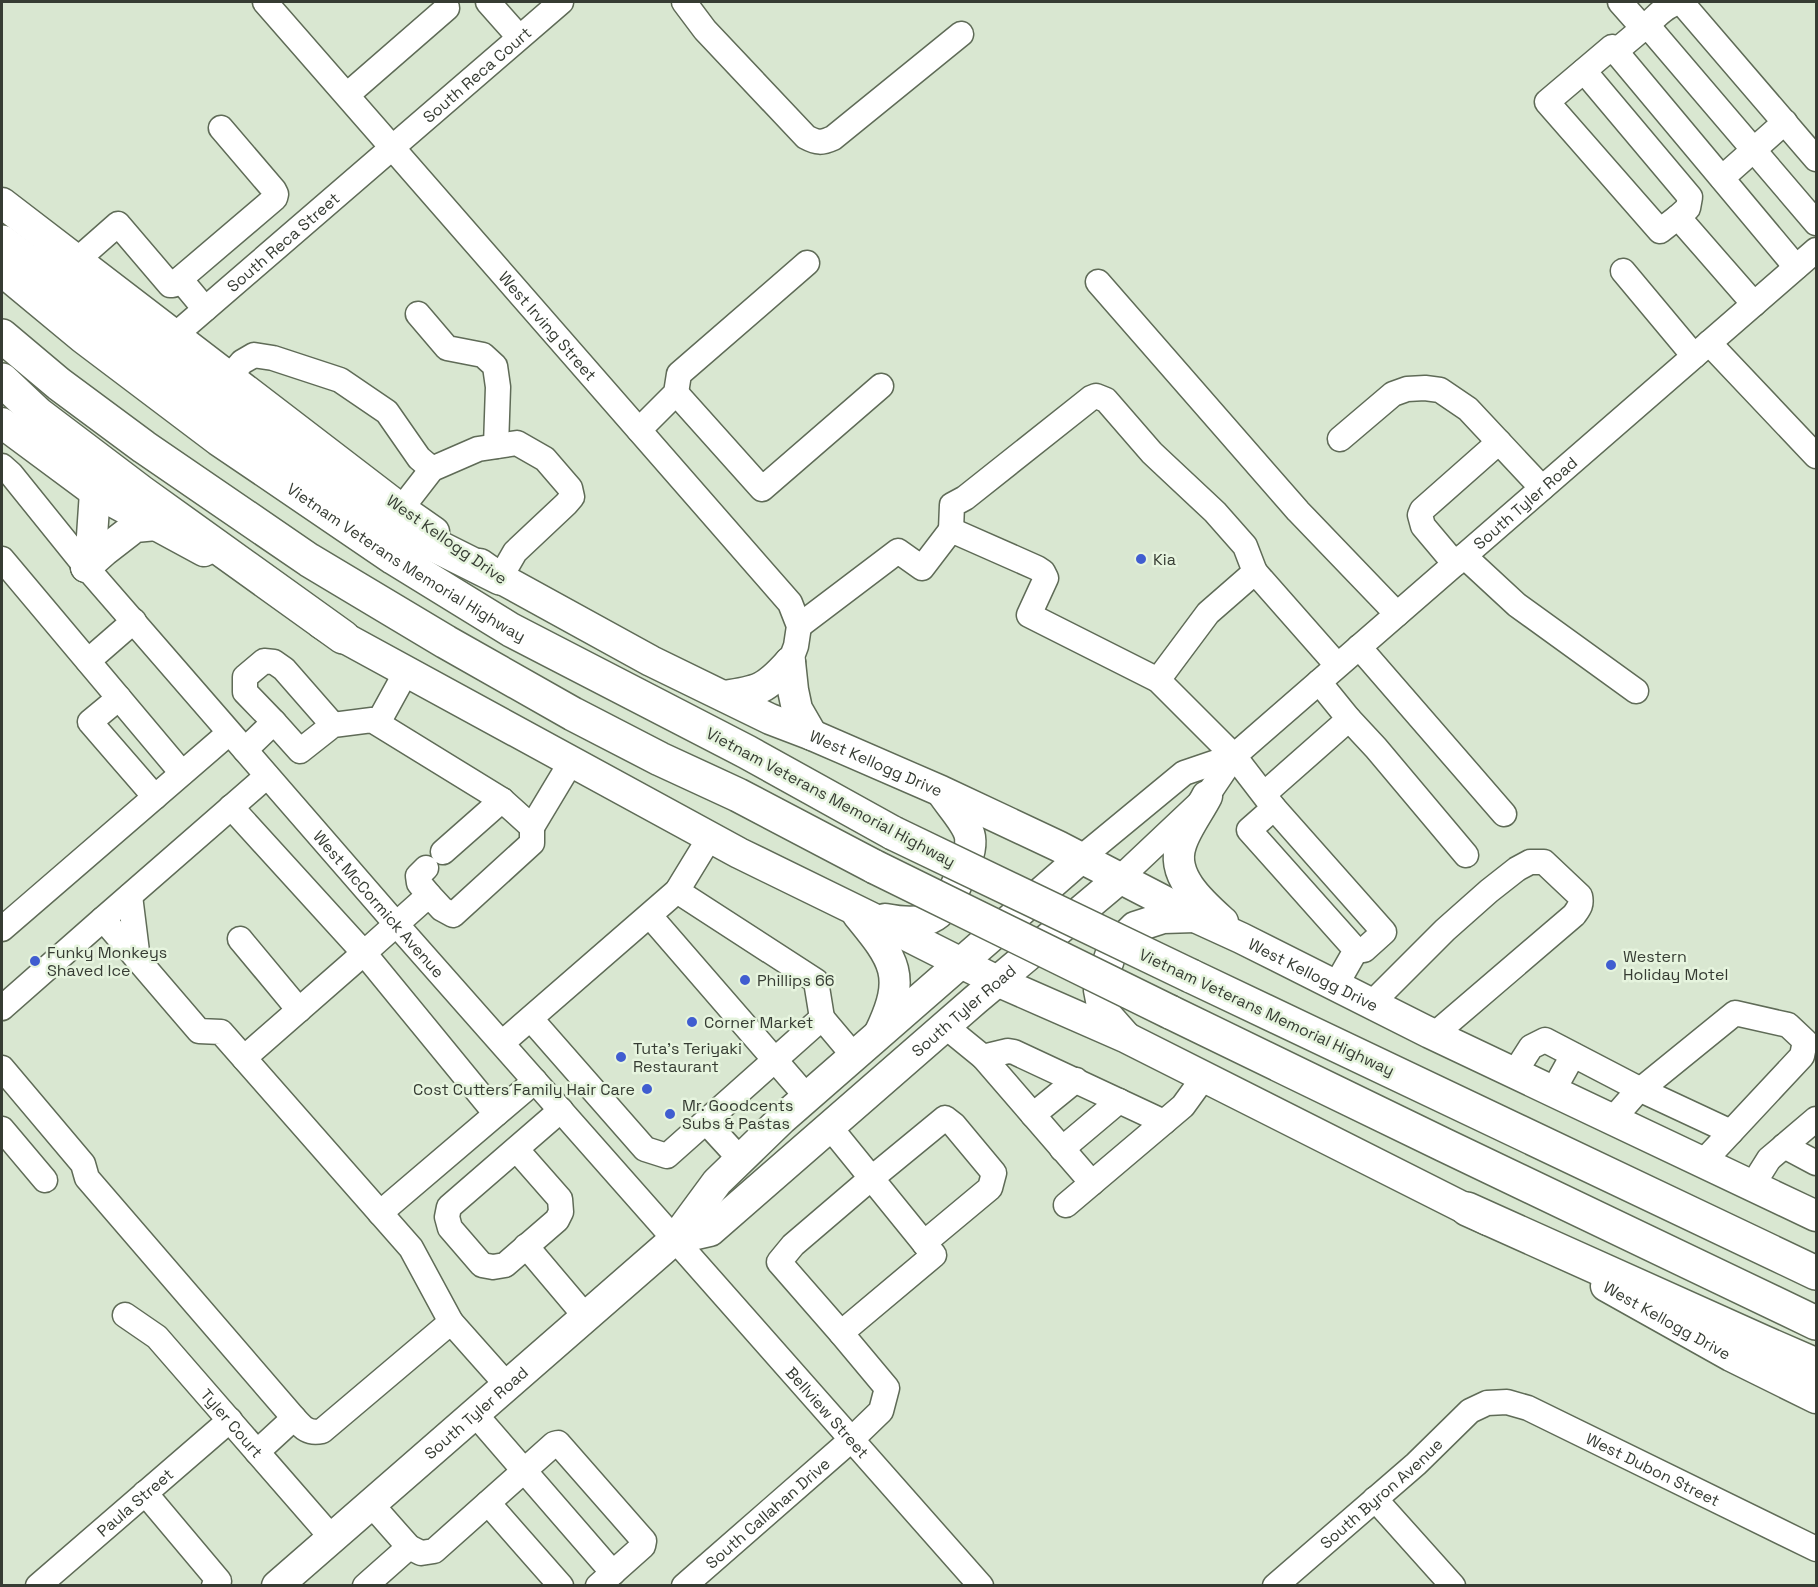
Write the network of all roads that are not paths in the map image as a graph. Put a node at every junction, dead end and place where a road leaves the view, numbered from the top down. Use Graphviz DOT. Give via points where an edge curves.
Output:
graph roads {
  1 [pos="264,2"];
  2 [pos="488,2"];
  3 [pos="561,2"];
  4 [pos="684,2"];
  5 [pos="1620,2"];
  6 [pos="447,8"];
  7 [pos="1645,26"];
  8 [pos="961,34"];
  9 [pos="519,38"];
  10 [pos="1616,51"];
  11 [pos="1584,71"];
  12 [pos="347,95"];
  13 [pos="1785,122"];
  14 [pos="220,128"];
  15 [pos="392,146"];
  16 [pos="1754,150"];
  17 [pos="1816,159"];
  18 [pos="1722,178"];
  19 [pos="2,203"];
  20 [pos="256,215"];
  21 [pos="1678,217"];
  22 [pos="1816,223"];
  23 [pos="2,242"];
  24 [pos="280,243"];
  25 [pos="1816,250"];
  26 [pos="76,261"];
  27 [pos="807,263"];
  28 [pos="1797,267"];
  29 [pos="2,269"];
  30 [pos="1623,271"];
  31 [pos="180,279"];
  32 [pos="1098,282"];
  33 [pos="1754,304"];
  34 [pos="205,309"];
  35 [pos="418,314"];
  36 [pos="2,336"];
  37 [pos="174,336"];
  38 [pos="1702,349"];
  39 [pos="229,377"];
  40 [pos="2,380"];
  41 [pos="881,386"];
  42 [pos="676,393"];
  43 [pos="2,423"];
  44 [pos="639,430"];
  45 [pos="1340,439"];
  46 [pos="1499,442"];
  47 [pos="496,446"];
  48 [pos="1816,456"];
  49 [pos="2,466"];
  50 [pos="432,469"];
  51 [pos="1542,489"];
  52 [pos="95,492"];
  53 [pos="401,508"];
  54 [pos="156,525"];
  55 [pos="951,530"];
  56 [pos="2,559"];
  57 [pos="1460,560"];
  58 [pos="86,567"];
  59 [pos="1255,572"];
  60 [pos="500,578"];
  61 [pos="1397,614"];
  62 [pos="134,621"];
  63 [pos="800,626"];
  64 [pos="343,637"];
  65 [pos="1359,647"];
  66 [pos="88,661"];
  67 [pos="790,662"];
  68 [pos="1337,665"];
  69 [pos="406,672"];
  70 [pos="1158,680"];
  71 [pos="1318,682"];
  72 [pos="1636,691"];
  73 [pos="724,696"];
  74 [pos="119,698"];
  75 [pos="1349,719"];
  76 [pos="274,723"];
  77 [pos="378,723"];
  78 [pos="333,725"];
  79 [pos="812,735"];
  80 [pos="237,741"];
  81 [pos="1234,756"];
  82 [pos="571,762"];
  83 [pos="182,773"];
  84 [pos="267,776"];
  85 [pos="941,791"];
  86 [pos="1207,796"];
  87 [pos="155,797"];
  88 [pos="502,800"];
  89 [pos="1269,801"];
  90 [pos="231,807"];
  91 [pos="1504,814"];
  92 [pos="532,827"];
  93 [pos="710,837"];
  94 [pos="1466,855"];
  95 [pos="1082,858"];
  96 [pos="1119,879"];
  97 [pos="677,891"];
  98 [pos="429,895"];
  99 [pos="130,896"];
  100 [pos="861,912"];
  101 [pos="650,916"];
  102 [pos="1195,917"];
  103 [pos="103,919"];
  104 [pos="397,925"];
  105 [pos="2,930"];
  106 [pos="1241,938"];
  107 [pos="240,939"];
  108 [pos="1356,950"];
  109 [pos="364,953"];
  110 [pos="138,960"];
  111 [pos="961,963"];
  112 [pos="997,981"];
  113 [pos="1336,985"];
  114 [pos="1372,1003"];
  115 [pos="2,1008"];
  116 [pos="299,1010"];
  117 [pos="822,1018"];
  118 [pos="531,1019"];
  119 [pos="945,1026"];
  120 [pos="1434,1034"];
  121 [pos="878,1036"];
  122 [pos="1127,1038"];
  123 [pos="502,1043"];
  124 [pos="1573,1055"];
  125 [pos="854,1056"];
  126 [pos="983,1057"];
  127 [pos="244,1058"];
  128 [pos="775,1060"];
  129 [pos="2,1068"];
  130 [pos="1515,1072"];
  131 [pos="1204,1077"];
  132 [pos="1076,1080"];
  133 [pos="535,1081"];
  134 [pos="1641,1090"];
  135 [pos="1553,1091"];
  136 [pos="807,1097"];
  137 [pos="1119,1101"];
  138 [pos="561,1110"];
  139 [pos="496,1114"];
  140 [pos="1033,1115"];
  141 [pos="1613,1119"];
  142 [pos="1816,1119"];
  143 [pos="706,1122"];
  144 [pos="1164,1122"];
  145 [pos="829,1126"];
  146 [pos="2,1129"];
  147 [pos="1731,1132"];
  148 [pos="1784,1146"];
  149 [pos="516,1149"];
  150 [pos="1062,1149"];
  151 [pos="740,1159"];
  152 [pos="1703,1162"];
  153 [pos="1816,1163"];
  154 [pos="872,1178"];
  155 [pos="45,1180"];
  156 [pos="1092,1183"];
  157 [pos="1752,1185"];
  158 [pos="1066,1205"];
  159 [pos="1467,1209"];
  160 [pos="380,1213"];
  161 [pos="1816,1216"];
  162 [pos="675,1239"];
  163 [pos="924,1242"];
  164 [pos="526,1246"];
  165 [pos="1816,1273"];
  166 [pos="124,1315"];
  167 [pos="586,1317"];
  168 [pos="451,1322"];
  169 [pos="1816,1323"];
  170 [pos="841,1333"];
  171 [pos="1816,1365"];
  172 [pos="507,1385"];
  173 [pos="1816,1398"];
  174 [pos="1487,1403"];
  175 [pos="475,1414"];
  176 [pos="294,1418"];
  177 [pos="230,1420"];
  178 [pos="851,1440"];
  179 [pos="257,1452"];
  180 [pos="525,1470"];
  181 [pos="145,1493"];
  182 [pos="1375,1499"];
  183 [pos="488,1503"];
  184 [pos="371,1504"];
  185 [pos="332,1538"];
  186 [pos="409,1547"];
  187 [pos="1816,1549"];
  188 [pos="606,1579"];
  189 [pos="38,1586"];
  190 [pos="214,1586"];
  191 [pos="277,1586"];
  192 [pos="365,1586"];
  193 [pos="561,1586"];
  194 [pos="684,1586"];
  195 [pos="981,1586"];
  196 [pos="1275,1586"];
  197 [pos="1453,1586"];
  1 -- 12 [label="street, West Irving Street"];
  2 -- 9 [label="street"];
  3 -- 9 [label="street, South Reca Court"];
  4 -- 8 [label="street" via="705,30 806,138 815,142 833,138"];
  5 -- 7 [label="street"];
  6 -- 12 [label="street"];
  7 -- 10 [label="street"];
  7 -- 13 [label="street" via="1669,6 1682,3"];
  7 -- 16 [label="street"];
  9 -- 15 [label="street, South Reca Court"];
  10 -- 11 [label="street" via="1612,47"];
  10 -- 18 [label="street"];
  11 -- 21 [label="street" via="1690,197 1688,208"];
  11 -- 21 [label="street" via="1548,102 1660,231"];
  12 -- 15 [label="street, West Irving Street"];
  13 -- 16 [label="street"];
  13 -- 17 [label="street"];
  14 -- 20 [label="street" via="276,194"];
  15 -- 24 [label="street, South Reca Street"];
  15 -- 44 [label="street, West Irving Street"];
  16 -- 18 [label="street"];
  16 -- 22 [label="street"];
  18 -- 28 [label="street"];
  19 -- 26 [label="main road, West Kellogg Drive"];
  20 -- 24 [label="street"];
  20 -- 31 [label="street"];
  21 -- 33 [label="street"];
  23 -- 60 [label="highway" via="283,453 404,530"];
  24 -- 34 [label="street, South Reca Street"];
  25 -- 28 [label="street, South Tyler Road"];
  26 -- 31 [label="street" via="118,224 170,285"];
  26 -- 37 [label="main road, West Kellogg Drive"];
  27 -- 42 [label="street" via="679,374"];
  28 -- 33 [label="street, South Tyler Road"];
  29 -- 165 [label="highway, Vietnam Veterans Memorial Highway, bridge" via="219,439 394,558 512,630 893,833"];
  30 -- 38 [label="street"];
  31 -- 34 [label="street"];
  32 -- 61 [label="street" via="1298,511"];
  33 -- 38 [label="street, South Tyler Road"];
  34 -- 37 [label="street, South Reca Street"];
  35 -- 47 [label="street" via="447,348 483,355 495,366"];
  36 -- 169 [label="highway, bridge" via="144,447 309,560 573,714 1170,1012"];
  37 -- 39 [label="main road, West Kellogg Drive"];
  38 -- 48 [label="street"];
  38 -- 51 [label="street, South Tyler Road"];
  39 -- 50 [label="street" via="254,355 340,380 387,412 419,458"];
  39 -- 53 [label="main road, West Kellogg Drive"];
  40 -- 64 [label="highway" via="38,414 122,478"];
  41 -- 42 [label="street" via="762,489"];
  42 -- 44 [label="street"];
  43 -- 52 [label="main road, West Kellogg Drive"];
  44 -- 63 [label="street, West Irving Street" via="789,603"];
  45 -- 46 [label="street" via="1394,394 1425,388 1440,390 1457,400"];
  46 -- 51 [label="street"];
  46 -- 57 [label="street" via="1422,510 1420,516 1423,526"];
  47 -- 50 [label="street" via="478,449"];
  47 -- 60 [label="street" via="517,443 545,459 570,488 572,497 515,552"];
  49 -- 58 [label="street, West McCormick Avenue"];
  50 -- 53 [label="street"];
  51 -- 57 [label="street, South Tyler Road"];
  52 -- 54 [label="main road, West Kellogg Drive"];
  52 -- 58 [label="main road"];
  53 -- 60 [label="main road, West Kellogg Drive"];
  54 -- 58 [label="main road" via="135,527"];
  54 -- 64 [label="main road, West Kellogg Drive" via="227,564"];
  55 -- 59 [label="street" via="952,505 1096,396 1106,400 1152,453 1215,512 1245,546"];
  55 -- 63 [label="street" via="922,568 898,551"];
  55 -- 70 [label="street" via="1043,572 1046,578 1029,615"];
  56 -- 66 [label="street"];
  57 -- 61 [label="street, South Tyler Road"];
  57 -- 72 [label="street"];
  58 -- 62 [label="street, West McCormick Avenue"];
  59 -- 68 [label="street"];
  59 -- 70 [label="street" via="1208,613"];
  60 -- 73 [label="main road, West Kellogg Drive" via="651,661"];
  61 -- 65 [label="street, South Tyler Road"];
  62 -- 66 [label="street"];
  62 -- 80 [label="street, West McCormick Avenue"];
  63 -- 67 [label="street"];
  64 -- 69 [label="main road, West Kellogg Drive"];
  65 -- 68 [label="street, South Tyler Road"];
  65 -- 91 [label="street"];
  66 -- 74 [label="street"];
  67 -- 73 [label="main road" via="775,680 761,688"];
  67 -- 79 [label="main road" via="797,709"];
  68 -- 71 [label="street, South Tyler Road"];
  69 -- 77 [label="street"];
  69 -- 82 [label="main road, West Kellogg Drive"];
  70 -- 81 [label="street"];
  71 -- 75 [label="street"];
  71 -- 81 [label="street, South Tyler Road"];
  73 -- 79 [label="main road, West Kellogg Drive"];
  74 -- 83 [label="street"];
  74 -- 87 [label="street" via="90,722"];
  75 -- 89 [label="street"];
  75 -- 94 [label="street"];
  76 -- 78 [label="street" via="300,751"];
  76 -- 78 [label="street" via="245,692 245,677 264,661 284,669"];
  76 -- 80 [label="street"];
  77 -- 78 [label="street" via="372,720"];
  77 -- 88 [label="street"];
  79 -- 85 [label="main road, West Kellogg Drive"];
  80 -- 83 [label="street"];
  80 -- 84 [label="street, West McCormick Avenue"];
  81 -- 86 [label="street, South Tyler Road"];
  81 -- 89 [label="street"];
  81 -- 95 [label="street, South Tyler Road" via="1184,772"];
  82 -- 92 [label="street"];
  82 -- 93 [label="main road, West Kellogg Drive"];
  83 -- 87 [label="street"];
  84 -- 90 [label="street"];
  84 -- 104 [label="street, West McCormick Avenue"];
  85 -- 95 [label="main road, West Kellogg Drive"];
  85 -- 100 [label="main road" via="970,835 969,851 954,895 927,920 907,923"];
  86 -- 96 [label="street, South Tyler Road"];
  86 -- 106 [label="main road" via="1180,845 1180,867 1202,903"];
  87 -- 105 [label="street"];
  88 -- 92 [label="street"];
  88 -- 98 [label="street" via="418,876 418,883"];
  89 -- 108 [label="street" via="1249,830"];
  89 -- 108 [label="street" via="1384,932 1364,950"];
  90 -- 99 [label="street"];
  90 -- 109 [label="street"];
  92 -- 98 [label="street" via="532,843 453,915"];
  93 -- 97 [label="street"];
  93 -- 100 [label="main road, West Kellogg Drive"];
  95 -- 96 [label="main road, West Kellogg Drive"];
  95 -- 111 [label="main road, South Tyler Road"];
  96 -- 102 [label="main road, West Kellogg Drive"];
  96 -- 112 [label="main road, South Tyler Road"];
  97 -- 101 [label="street"];
  97 -- 117 [label="street" via="816,981"];
  98 -- 104 [label="street"];
  99 -- 103 [label="street"];
  99 -- 110 [label="street"];
  100 -- 111 [label="main road, West Kellogg Drive"];
  100 -- 121 [label="main road" via="895,971 896,990"];
  101 -- 118 [label="street"];
  101 -- 128 [label="street"];
  102 -- 106 [label="main road, West Kellogg Drive"];
  102 -- 122 [label="main road" via="1163,918 1135,927 1112,950 1099,990 1103,1011"];
  103 -- 110 [label="street"];
  103 -- 115 [label="street"];
  104 -- 109 [label="street"];
  104 -- 123 [label="street, West McCormick Avenue"];
  106 -- 113 [label="main road, West Kellogg Drive"];
  107 -- 116 [label="street"];
  108 -- 113 [label="street"];
  109 -- 116 [label="street"];
  109 -- 139 [label="street"];
  110 -- 127 [label="street" via="199,1031 221,1032"];
  111 -- 112 [label="main road, West Kellogg Drive"];
  111 -- 121 [label="main road, South Tyler Road"];
  112 -- 119 [label="main road, South Tyler Road"];
  112 -- 122 [label="main road, West Kellogg Drive"];
  113 -- 114 [label="main road, West Kellogg Drive"];
  114 -- 120 [label="main road, West Kellogg Drive"];
  114 -- 120 [label="street" via="1489,891 1530,862 1544,862 1580,896 1580,907"];
  116 -- 127 [label="street"];
  117 -- 125 [label="street"];
  117 -- 128 [label="street"];
  118 -- 123 [label="street"];
  118 -- 143 [label="street" via="645,1149 667,1156"];
  119 -- 126 [label="street"];
  119 -- 145 [label="main road, South Tyler Road"];
  120 -- 130 [label="main road, West Kellogg Drive"];
  121 -- 125 [label="main road, South Tyler Road"];
  122 -- 131 [label="main road, West Kellogg Drive"];
  123 -- 133 [label="street, West McCormick Avenue"];
  124 -- 130 [label="street" via="1545,1040 1531,1047"];
  124 -- 134 [label="street"];
  124 -- 135 [label="street"];
  125 -- 136 [label="main road, South Tyler Road"];
  126 -- 132 [label="street" via="1014,1052"];
  126 -- 140 [label="street"];
  127 -- 160 [label="street"];
  128 -- 136 [label="street"];
  128 -- 143 [label="street"];
  129 -- 176 [label="street" via="83,1164 87,1178"];
  130 -- 135 [label="main road, West Kellogg Drive"];
  131 -- 144 [label="street" via="1183,1106"];
  131 -- 159 [label="main road, West Kellogg Drive"];
  132 -- 137 [label="street"];
  132 -- 140 [label="street"];
  133 -- 138 [label="street, West McCormick Avenue"];
  133 -- 139 [label="street"];
  134 -- 141 [label="street"];
  134 -- 147 [label="street"];
  134 -- 147 [label="street" via="1735,1013 1788,1025 1804,1041 1802,1056"];
  135 -- 141 [label="main road, West Kellogg Drive"];
  136 -- 151 [label="main road, South Tyler Road"];
  137 -- 144 [label="street"];
  137 -- 150 [label="street"];
  138 -- 149 [label="street"];
  138 -- 162 [label="street, West McCormick Avenue"];
  139 -- 160 [label="street"];
  140 -- 150 [label="street"];
  141 -- 152 [label="main road, West Kellogg Drive"];
  142 -- 148 [label="street"];
  143 -- 151 [label="street"];
  144 -- 156 [label="street"];
  145 -- 154 [label="street"];
  145 -- 162 [label="main road, South Tyler Road" via="710,1230"];
  146 -- 155 [label="street"];
  147 -- 152 [label="street"];
  148 -- 153 [label="street"];
  148 -- 157 [label="street" via="1769,1159"];
  149 -- 164 [label="street" via="560,1200 557,1220"];
  149 -- 164 [label="street" via="449,1207 447,1217 450,1228 482,1265 493,1268 504,1264"];
  150 -- 156 [label="street"];
  151 -- 162 [label="main road, South Tyler Road" via="717,1182"];
  152 -- 157 [label="main road, West Kellogg Drive"];
  154 -- 163 [label="street"];
  154 -- 163 [label="street" via="945,1118 994,1173 990,1188"];
  154 -- 170 [label="street" via="793,1245 779,1262"];
  156 -- 158 [label="street"];
  157 -- 161 [label="main road, West Kellogg Drive"];
  159 -- 171 [label="highway"];
  159 -- 173 [label="main road, West Kellogg Drive" via="1731,1356"];
  160 -- 168 [label="street" via="411,1248"];
  162 -- 167 [label="main road, South Tyler Road"];
  162 -- 178 [label="street, Bellview Street"];
  163 -- 170 [label="street" via="934,1255"];
  164 -- 167 [label="street"];
  166 -- 177 [label="street, Tyler Court" via="157,1336"];
  167 -- 172 [label="main road, South Tyler Road"];
  168 -- 172 [label="street"];
  168 -- 176 [label="street" via="322,1431 306,1431"];
  170 -- 178 [label="street, South Callahan Drive" via="887,1388 881,1411"];
  172 -- 175 [label="main road, South Tyler Road"];
  174 -- 182 [label="street, South Byron Avenue" via="1470,1411"];
  174 -- 187 [label="street, West Dubon Street" via="1507,1402 1528,1408"];
  175 -- 180 [label="street"];
  175 -- 184 [label="main road, South Tyler Road"];
  176 -- 179 [label="street"];
  177 -- 179 [label="street, Tyler Court"];
  177 -- 181 [label="street, Paula Street"];
  178 -- 194 [label="street, South Callahan Drive"];
  178 -- 195 [label="street, Bellview Street"];
  179 -- 185 [label="street, Tyler Court"];
  180 -- 183 [label="street"];
  180 -- 188 [label="street"];
  180 -- 188 [label="street" via="554,1444 560,1444 644,1541"];
  181 -- 189 [label="street, Paula Street"];
  181 -- 190 [label="street" via="219,1581"];
  182 -- 196 [label="street, South Byron Avenue"];
  182 -- 197 [label="street"];
  183 -- 186 [label="street" via="434,1551 421,1553"];
  183 -- 193 [label="street"];
  184 -- 185 [label="main road, South Tyler Road"];
  184 -- 186 [label="street"];
  185 -- 191 [label="main road, South Tyler Road"];
  186 -- 192 [label="street"];
}
